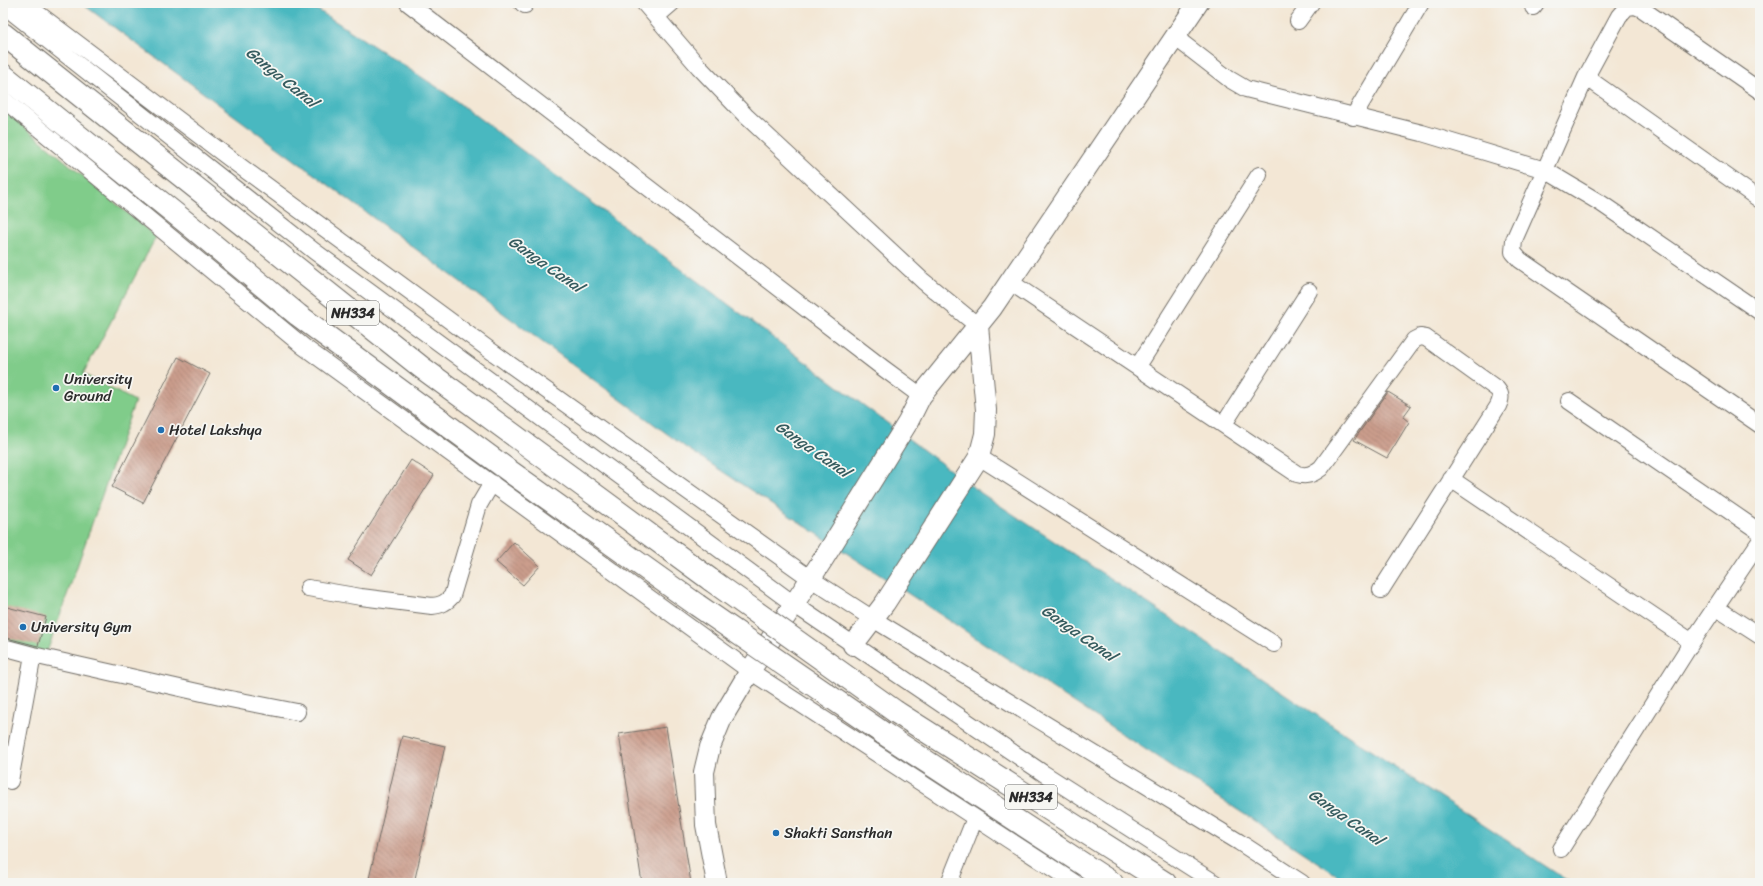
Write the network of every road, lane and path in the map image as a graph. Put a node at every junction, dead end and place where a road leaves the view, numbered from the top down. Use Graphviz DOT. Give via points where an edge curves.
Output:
graph roads {
  1 [pos="24,3"];
  2 [pos="408,3"];
  3 [pos="644,3"];
  4 [pos="672,3"];
  5 [pos="1198,3"];
  6 [pos="1311,3"];
  7 [pos="1421,3"];
  8 [pos="3,5"];
  9 [pos="657,16"];
  10 [pos="1298,21"];
  11 [pos="3,34"];
  12 [pos="1176,38"];
  13 [pos="3,75"];
  14 [pos="1586,77"];
  15 [pos="1760,90"];
  16 [pos="3,99"];
  17 [pos="1353,116"];
  18 [pos="1545,170"];
  19 [pos="1260,175"];
  20 [pos="1760,200"];
  21 [pos="1010,282"];
  22 [pos="1309,291"];
  23 [pos="1760,312"];
  24 [pos="978,326"];
  25 [pos="1138,366"];
  26 [pos="922,396"];
  27 [pos="1569,402"];
  28 [pos="1224,424"];
  29 [pos="1760,425"];
  30 [pos="976,463"];
  31 [pos="1451,479"];
  32 [pos="492,483"];
  33 [pos="1760,532"];
  34 [pos="1760,541"];
  35 [pos="811,578"];
  36 [pos="308,588"];
  37 [pos="1381,590"];
  38 [pos="795,605"];
  39 [pos="1715,607"];
  40 [pos="873,619"];
  41 [pos="1760,636"];
  42 [pos="1692,642"];
  43 [pos="1274,644"];
  44 [pos="853,645"];
  45 [pos="3,647"];
  46 [pos="33,655"];
  47 [pos="750,671"];
  48 [pos="297,712"];
  49 [pos="10,781"];
  50 [pos="975,818"];
  51 [pos="1561,849"];
  52 [pos="717,883"];
  53 [pos="949,883"];
  54 [pos="1075,883"];
  55 [pos="1112,883"];
  56 [pos="1165,883"];
  57 [pos="1215,883"];
  58 [pos="1302,883"];
  1 -- 35 [label="street" via="484,346"];
  2 -- 26 [label="street"];
  3 -- 9 [label="street"];
  4 -- 9 [label="street"];
  5 -- 12 [label="main road"];
  6 -- 10 [label="street"];
  7 -- 17 [label="street"];
  8 -- 38 [label="street" via="314,251"];
  9 -- 24 [label="street" via="699,67 746,116 923,281"];
  11 -- 56 [label="highway, NH334, bridge" via="421,367 711,580 896,712"];
  12 -- 17 [label="street" via="1246,89"];
  12 -- 21 [label="main road"];
  13 -- 55 [label="highway, NH334, bridge" via="298,315 508,470 697,605 883,733"];
  14 -- 15 [label="street" via="1619,16 1627,7 1635,6"];
  14 -- 18 [label="street"];
  14 -- 20 [label="street"];
  16 -- 32 [label="street" via="304,347"];
  17 -- 18 [label="street"];
  18 -- 23 [label="street" via="1602,204"];
  18 -- 29 [label="street" via="1514,240 1513,252 1520,260"];
  19 -- 25 [label="street"];
  21 -- 24 [label="main road"];
  21 -- 25 [label="street"];
  22 -- 28 [label="street"];
  24 -- 26 [label="main road"];
  24 -- 30 [label="main road" via="986,410 985,434"];
  25 -- 28 [label="street"];
  26 -- 35 [label="main road"];
  27 -- 33 [label="street"];
  28 -- 31 [label="street" via="1297,474 1305,477 1313,474 1321,468 1414,340 1426,338 1500,393 1501,400 1498,406"];
  30 -- 40 [label="main road"];
  30 -- 43 [label="street"];
  31 -- 37 [label="street"];
  31 -- 42 [label="street"];
  32 -- 36 [label="street" via="478,505 452,596 447,602 432,606"];
  32 -- 47 [label="street"];
  34 -- 39 [label="street"];
  35 -- 38 [label="main road"];
  35 -- 40 [label="street"];
  38 -- 44 [label="street"];
  38 -- 47 [label="main road"];
  39 -- 41 [label="street"];
  39 -- 42 [label="street"];
  40 -- 44 [label="main road"];
  40 -- 58 [label="street" via="1133,776"];
  42 -- 51 [label="street"];
  44 -- 57 [label="street" via="1043,773"];
  45 -- 46 [label="street"];
  46 -- 48 [label="street"];
  46 -- 49 [label="street"];
  47 -- 50 [label="street"];
  47 -- 52 [label="main road" via="722,718 704,772 706,825"];
  50 -- 53 [label="street"];
  50 -- 54 [label="street"];
}
